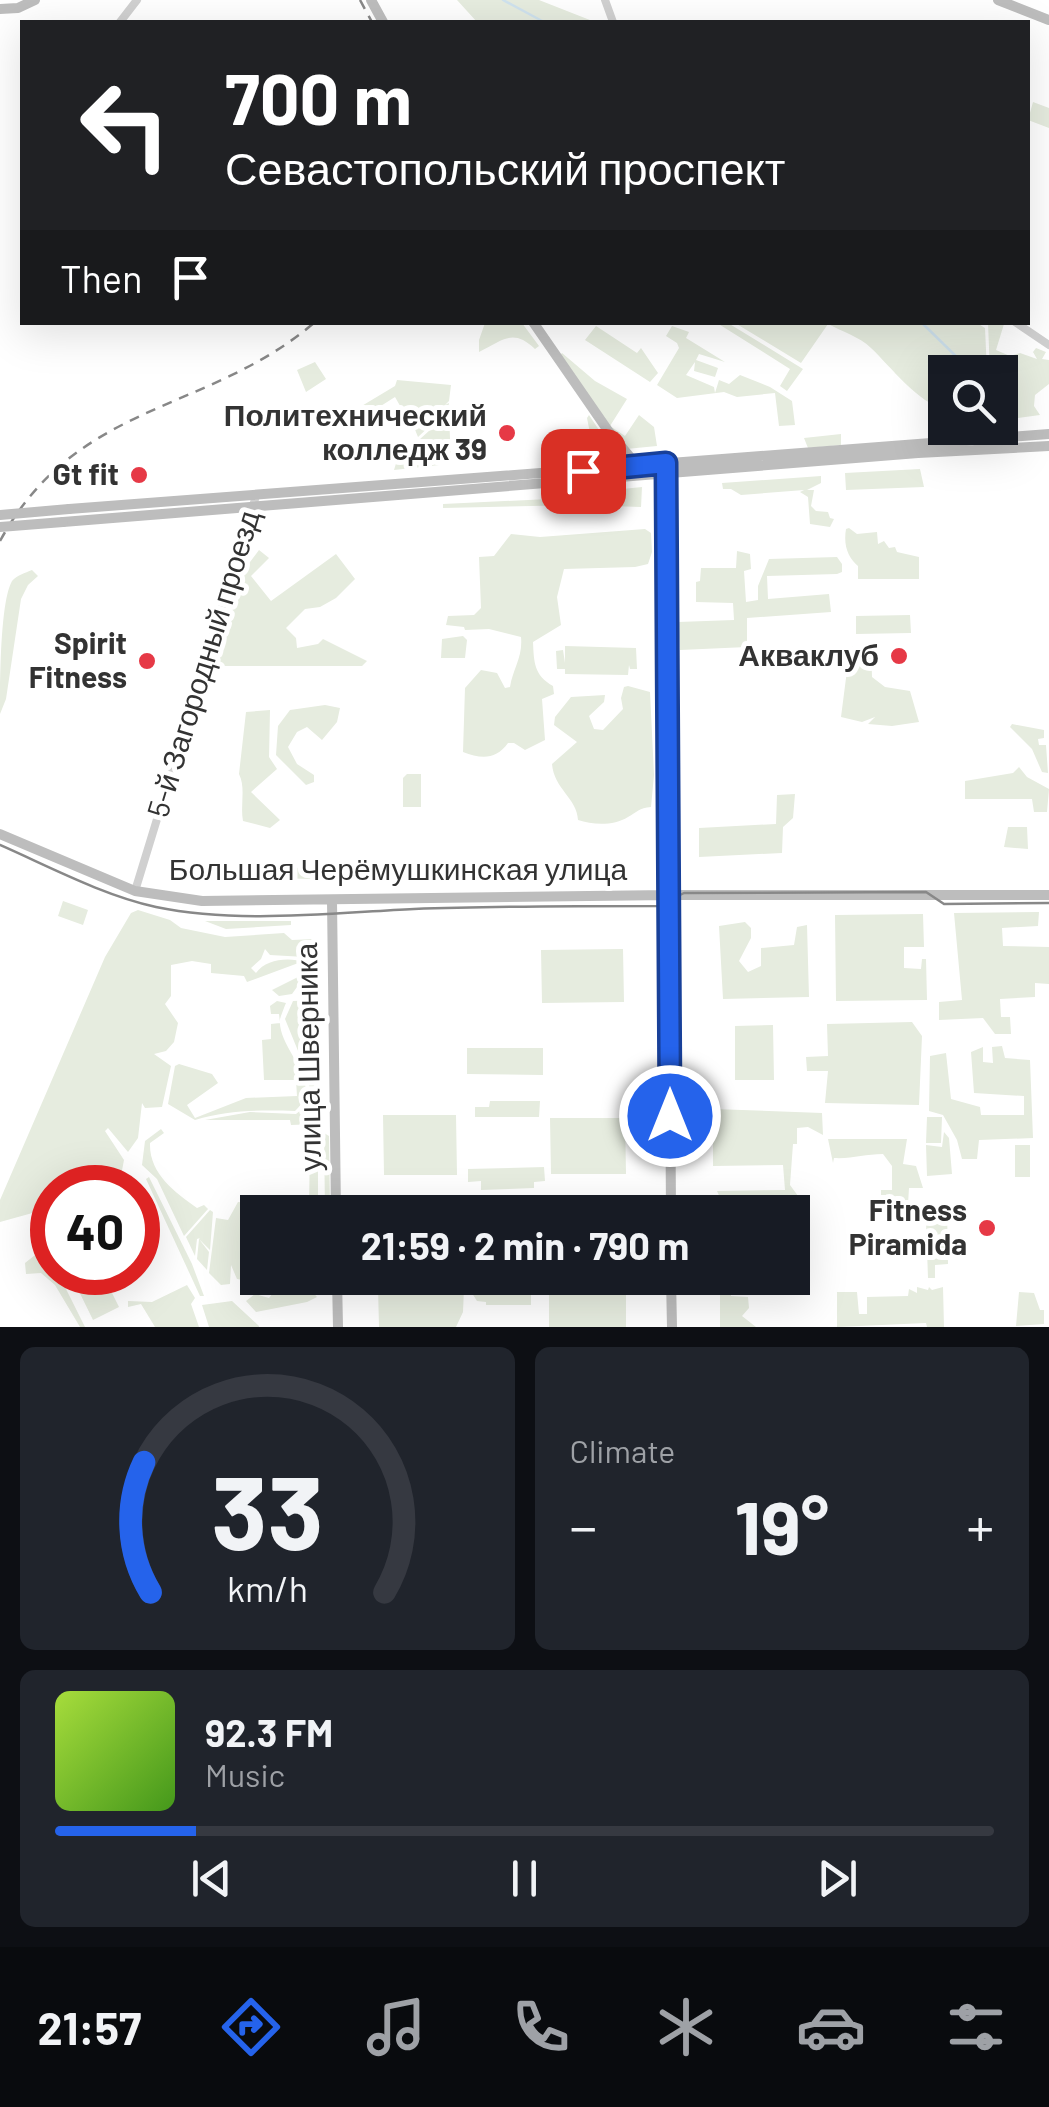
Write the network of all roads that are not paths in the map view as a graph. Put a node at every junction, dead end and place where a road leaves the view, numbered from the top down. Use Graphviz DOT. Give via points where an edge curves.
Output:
graph roads {
  1 [pos="35,0"];
  2 [pos="137,0"];
  3 [pos="998,0"];
  4 [pos="0,8"];
  5 [pos="122,20"];
  6 [pos="1049,20"];
  7 [pos="535,325"];
  8 [pos="1019,325"];
  9 [pos="1049,345"];
  10 [pos="1049,434"];
  11 [pos="1049,446"];
  12 [pos="638,467"];
  13 [pos="666,469"];
  14 [pos="648,476"];
  15 [pos="163,502"];
  16 [pos="254,502"];
  17 [pos="0,514"];
  18 [pos="164,515"];
  19 [pos="0,527"];
  20 [pos="0,834"];
  21 [pos="135,891"];
  22 [pos="669,895"];
  23 [pos="1049,896"];
  24 [pos="332,901"];
  25 [pos="336,1195"];
  26 [pos="671,1195"];
  27 [pos="337,1295"];
  28 [pos="671,1295"];
  29 [pos="338,1327"];
  30 [pos="672,1327"];
  1 -- 4 [label="main road"];
  2 -- 5 [label="street"];
  3 -- 6 [label="main road"];
  7 -- 12 [label="main road"];
  8 -- 9 [label="street"];
  10 -- 13 [label="main road"];
  11 -- 13 [label="main road"];
  12 -- 13 [label="main road"];
  12 -- 14 [label="main road"];
  12 -- 16 [label="main road"];
  13 -- 14 [label="main road"];
  13 -- 22 [label="main road"];
  14 -- 16 [label="main road"];
  15 -- 16 [label="main road"];
  15 -- 17 [label="main road, bridge"];
  15 -- 18 [label="street" via="170,508"];
  16 -- 18 [label="main road"];
  16 -- 21 [label="street, 5-й Загородный проезд"];
  18 -- 19 [label="main road, bridge"];
  20 -- 21 [label="main road, Большая Черёмушкинская улица"];
  21 -- 24 [label="main road, Большая Черёмушкинская улица" via="202,901"];
  22 -- 23 [label="main road, Большая Черёмушкинская улица"];
  22 -- 24 [label="main road, Большая Черёмушкинская улица"];
  22 -- 26 [label="main road"];
  24 -- 25 [label="main road, улица Шверника"];
  27 -- 29 [label="main road"];
  28 -- 30 [label="main road"];
}
